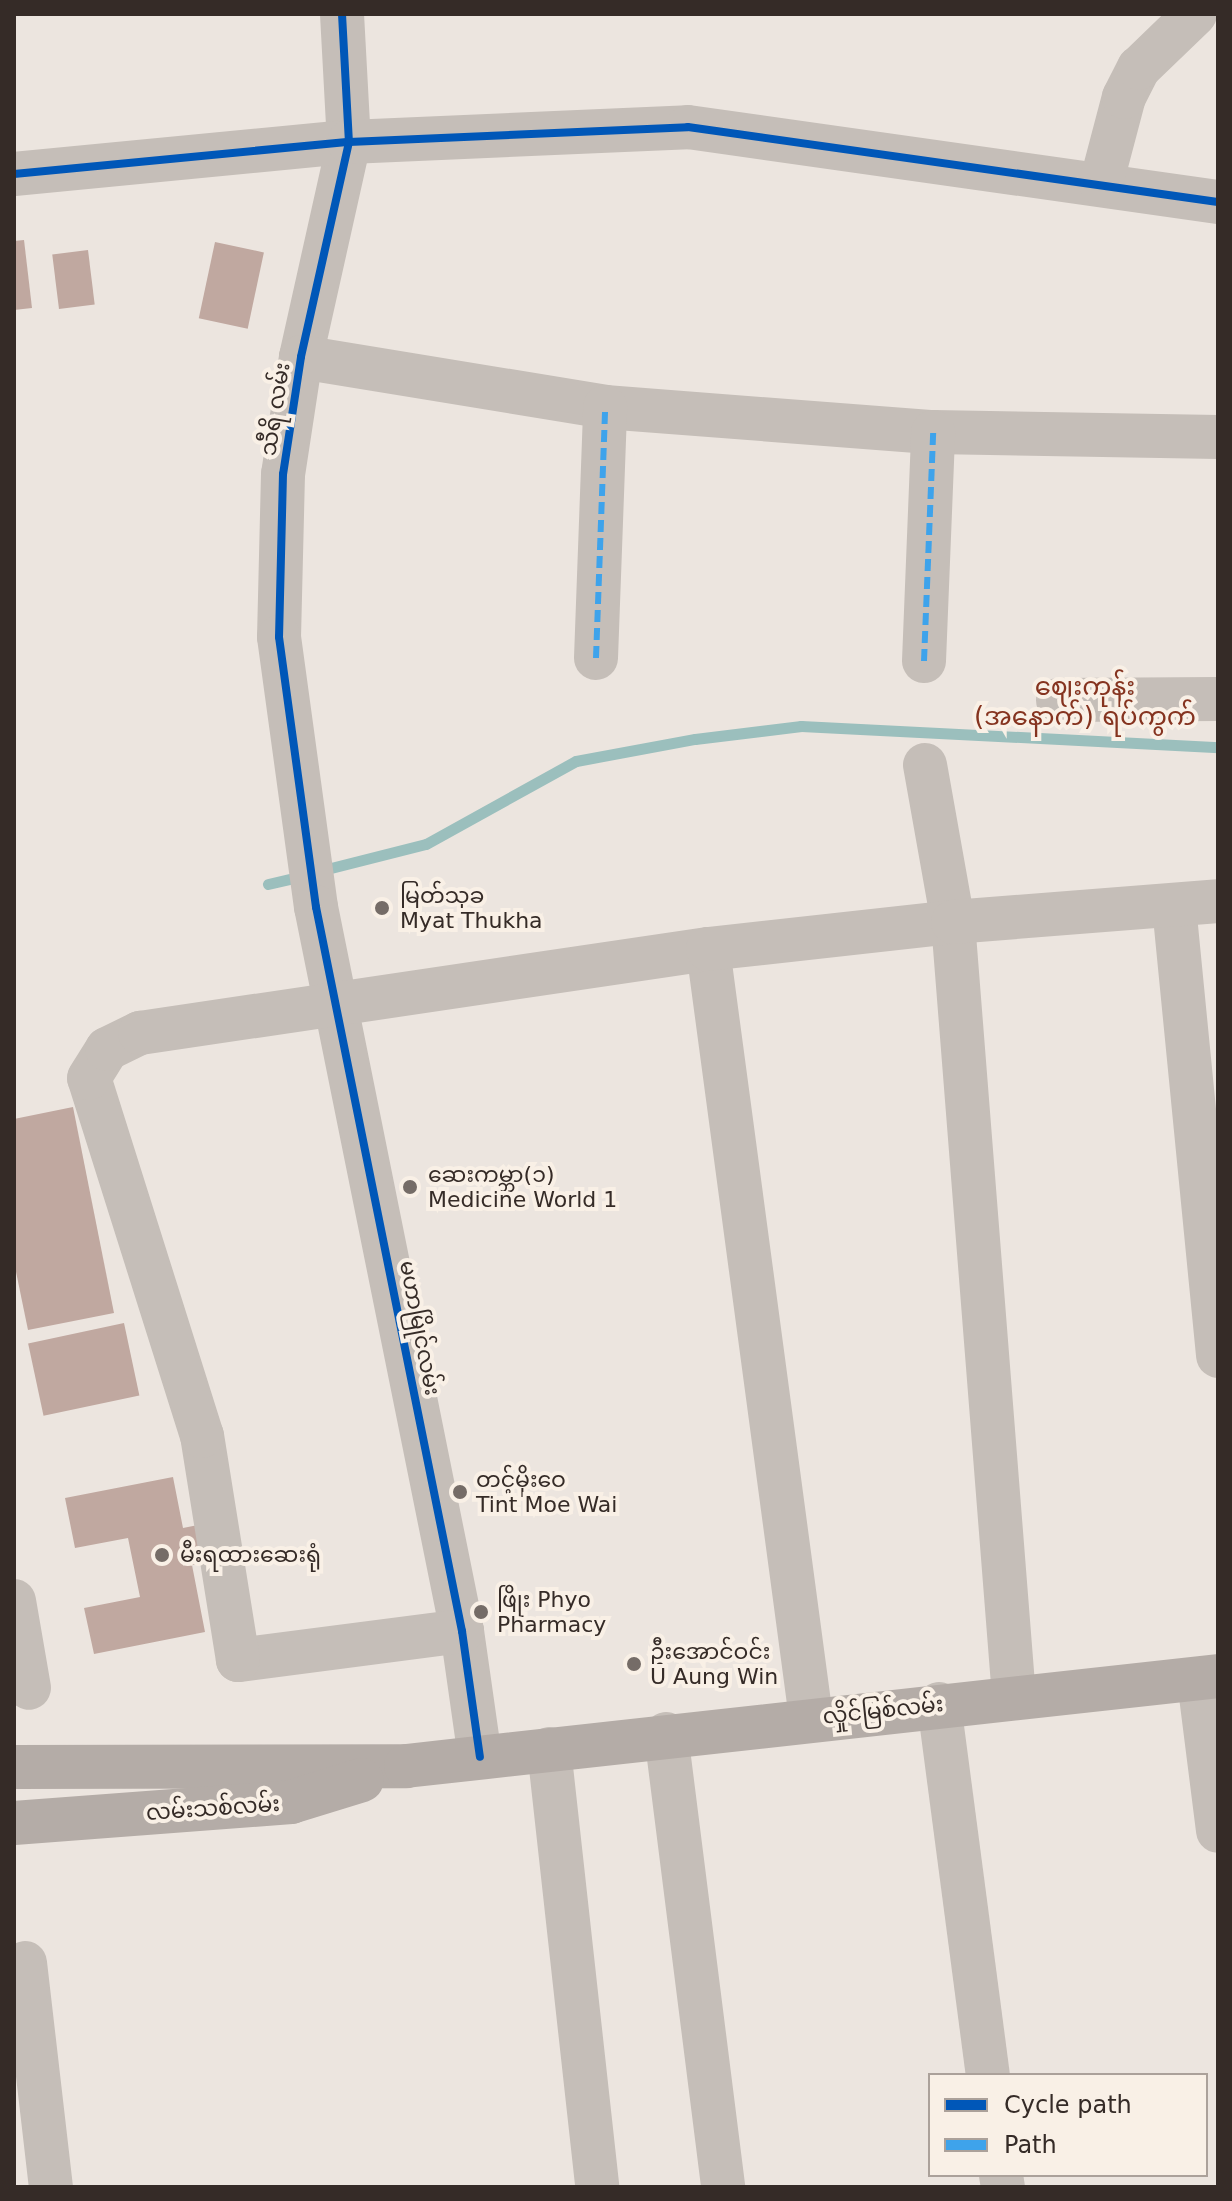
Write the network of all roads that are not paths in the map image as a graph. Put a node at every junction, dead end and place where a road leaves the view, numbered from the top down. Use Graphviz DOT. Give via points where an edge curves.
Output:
graph roads {
  1 [pos="342,14"];
  2 [pos="1195,14"];
  3 [pos="349,142"];
  4 [pos="14,174"];
  5 [pos="1101,184"];
  6 [pos="1218,202"];
  7 [pos="301,357"];
  8 [pos="605,407"];
  9 [pos="933,432"];
  10 [pos="1218,437"];
  11 [pos="596,658"];
  12 [pos="924,661"];
  13 [pos="1218,699"];
  14 [pos="1058,700"];
  15 [pos="925,765"];
  16 [pos="1218,901"];
  17 [pos="1174,906"];
  18 [pos="316,907"];
  19 [pos="953,922"];
  20 [pos="708,949"];
  21 [pos="337,1001"];
  22 [pos="1218,1356"];
  23 [pos="14,1601"];
  24 [pos="462,1631"];
  25 [pos="1208,1678"];
  26 [pos="29,1688"];
  27 [pos="1014,1697"];
  28 [pos="939,1704"];
  29 [pos="811,1718"];
  30 [pos="666,1734"];
  31 [pos="549,1749"];
  32 [pos="480,1757"];
  33 [pos="406,1766"];
  34 [pos="14,1767"];
  35 [pos="14,1823"];
  36 [pos="1218,1831"];
  37 [pos="25,1963"];
  38 [pos="988,2073"];
  39 [pos="28,2101"];
  40 [pos="51,2187"];
  41 [pos="597,2187"];
  42 [pos="723,2187"];
  1 -- 3 [label="street, သီရိ လမ်း"];
  2 -- 5 [label="street" via="1139,68 1124,97"];
  3 -- 4 [label="street"];
  3 -- 5 [label="street" via="688,127"];
  3 -- 7 [label="street, သီရိ လမ်း"];
  5 -- 6 [label="street"];
  7 -- 8 [label="street"];
  7 -- 18 [label="street, သီရိ လမ်း" via="283,474 279,637"];
  8 -- 9 [label="street"];
  8 -- 11 [label="street"];
  9 -- 10 [label="street"];
  9 -- 12 [label="street"];
  13 -- 14 [label="street"];
  15 -- 19 [label="street"];
  16 -- 17 [label="street"];
  17 -- 19 [label="street"];
  17 -- 22 [label="street"];
  18 -- 21 [label="street, မဟာမြိုင်လမ်း"];
  19 -- 20 [label="street"];
  19 -- 27 [label="street"];
  20 -- 21 [label="street"];
  20 -- 29 [label="street"];
  21 -- 24 [label="street, မဟာမြိုင်လမ်း"];
  21 -- 24 [label="street" via="140,1033 107,1049 89,1078 202,1436 238,1660"];
  23 -- 26 [label="street"];
  24 -- 32 [label="street, မဟာမြိုင်လမ်း"];
  25 -- 27 [label="main road, လှိုင်မြစ်လမ်း"];
  25 -- 36 [label="street"];
  27 -- 28 [label="main road, လှိုင်မြစ်လမ်း"];
  28 -- 29 [label="main road, လှိုင်မြစ်လမ်း"];
  28 -- 38 [label="street"];
  29 -- 30 [label="main road, လှိုင်မြစ်လမ်း"];
  30 -- 31 [label="main road, လှိုင်မြစ်လမ်း"];
  30 -- 42 [label="street"];
  31 -- 32 [label="main road, လမ်းသစ်လမ်း"];
  31 -- 41 [label="street"];
  32 -- 33 [label="main road, လမ်းသစ်လမ်း"];
  33 -- 34 [label="main road, လမ်းသစ်လမ်း"];
  33 -- 35 [label="main road, လမ်းသစ်လမ်း" via="291,1802"];
  37 -- 39 [label="street"];
  39 -- 40 [label="street"];
}
